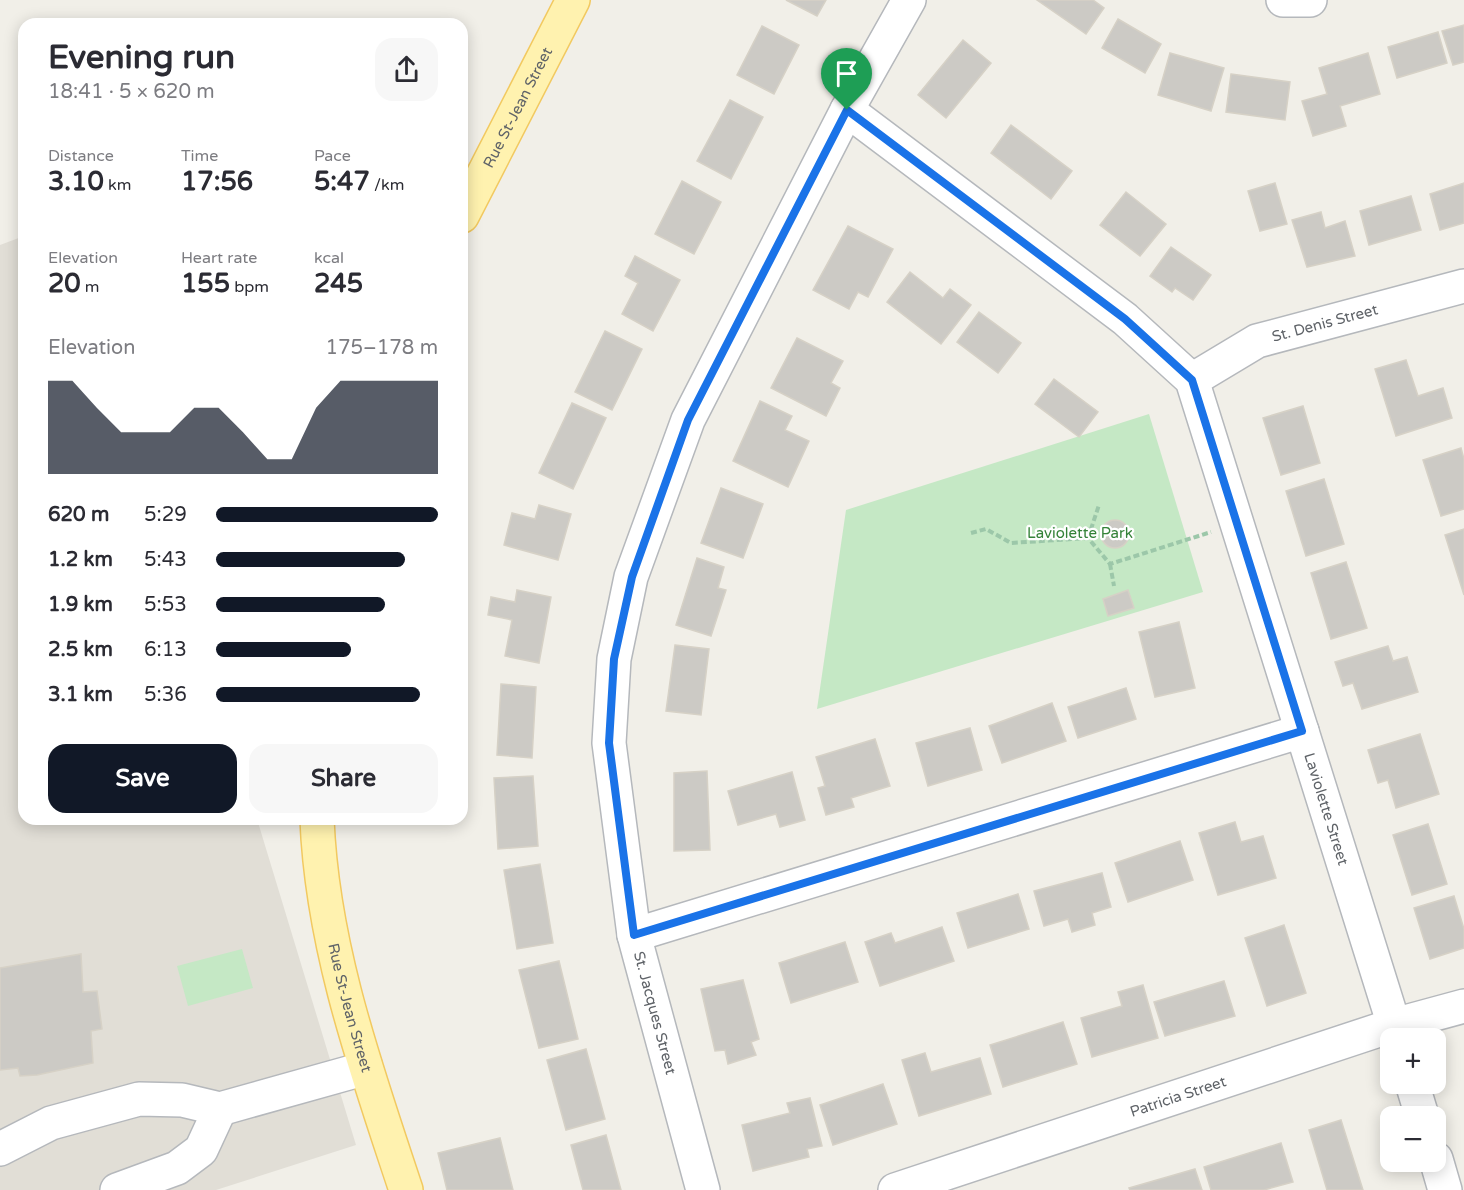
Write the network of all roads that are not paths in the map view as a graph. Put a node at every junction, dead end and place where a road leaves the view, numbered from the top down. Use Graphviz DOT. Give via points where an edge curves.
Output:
graph roads {
  1 [pos="573,0"];
  2 [pos="909,0"];
  3 [pos="1283,0"];
  4 [pos="1310,0"];
  5 [pos="847,110"];
  6 [pos="468,204"];
  7 [pos="1464,286"];
  8 [pos="1192,380"];
  9 [pos="1302,731"];
  10 [pos="318,825"];
  11 [pos="634,935"];
  12 [pos="1464,1006"];
  13 [pos="1395,1028"];
  14 [pos="1406,1028"];
  15 [pos="1380,1037"];
  16 [pos="365,1065"];
  17 [pos="220,1109"];
  18 [pos="0,1149"];
  19 [pos="1440,1172"];
  20 [pos="117,1190"];
  21 [pos="406,1190"];
  22 [pos="703,1190"];
  23 [pos="895,1190"];
  24 [pos="1445,1190"];
  1 -- 6 [label="main road, Rue St-Jean Street"];
  2 -- 5 [label="street, St. Jacques Street"];
  3 -- 4 [label="street"];
  5 -- 8 [label="street" via="1125,319"];
  5 -- 11 [label="street, St. Jacques Street" via="688,420 632,577 614,659 609,743"];
  7 -- 8 [label="street, St. Denis Street" via="1257,340"];
  8 -- 9 [label="street, Laviolette Street"];
  9 -- 11 [label="street"];
  9 -- 13 [label="street, Laviolette Street"];
  10 -- 16 [label="main road, Rue St-Jean Street" via="329,922"];
  11 -- 22 [label="street, St. Jacques Street"];
  12 -- 14 [label="street, Patricia Street"];
  15 -- 23 [label="street, Patricia Street"];
  16 -- 17 [label="street"];
  16 -- 21 [label="main road, Rue St-Jean Street"];
  17 -- 18 [label="street" via="182,1100 139,1099 51,1123"];
  17 -- 20 [label="street" via="201,1150 177,1168"];
  19 -- 24 [label="street"];
}
